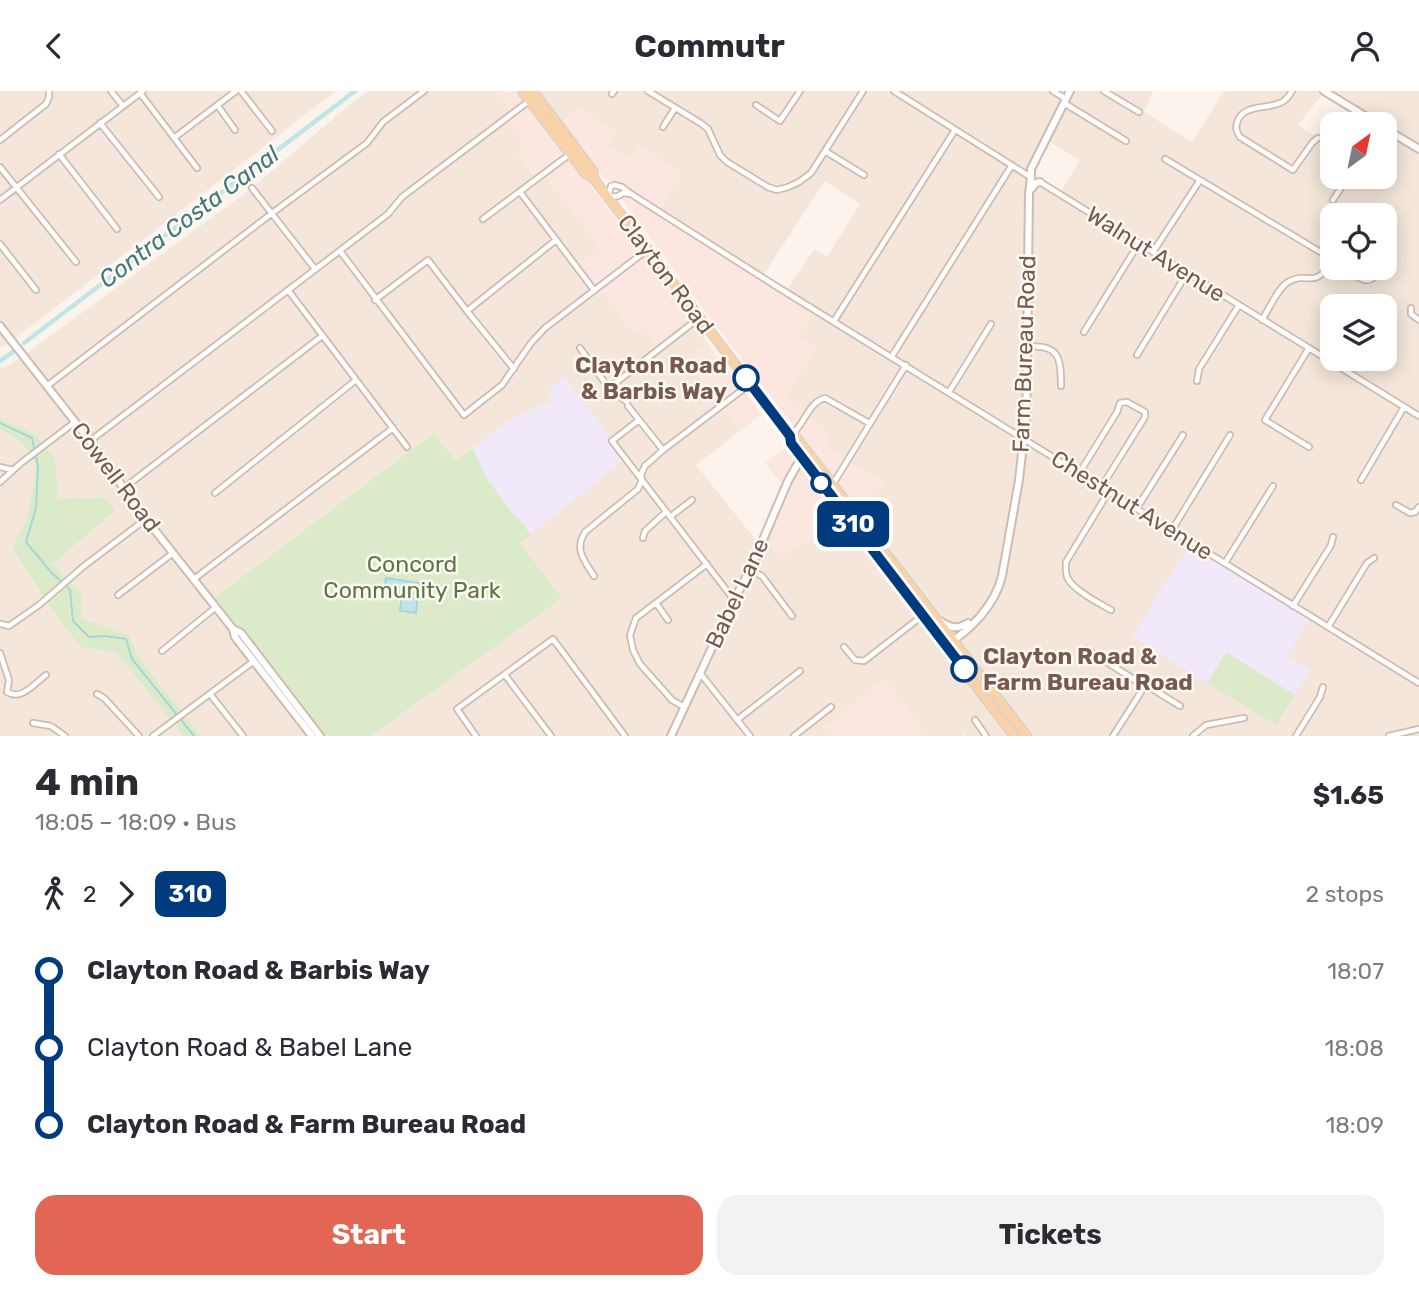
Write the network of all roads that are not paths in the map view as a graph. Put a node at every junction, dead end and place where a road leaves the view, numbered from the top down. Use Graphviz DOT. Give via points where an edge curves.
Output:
graph roads {
  1 [pos="49,91"];
  2 [pos="111,91"];
  3 [pos="239,91"];
  4 [pos="424,91"];
  5 [pos="522,91"];
  6 [pos="648,91"];
  7 [pos="800,91"];
  8 [pos="863,91"];
  9 [pos="894,91"];
  10 [pos="1053,91"];
  11 [pos="1070,91"];
  12 [pos="1104,91"];
  13 [pos="1292,91"];
  14 [pos="1324,91"];
  15 [pos="141,92"];
  16 [pos="535,94"];
  17 [pos="1065,101"];
  18 [pos="756,105"];
  19 [pos="122,106"];
  20 [pos="218,106"];
  21 [pos="676,108"];
  22 [pos="1139,112"];
  23 [pos="1358,112"];
  24 [pos="100,123"];
  25 [pos="663,127"];
  26 [pos="956,129"];
  27 [pos="236,131"];
  28 [pos="272,131"];
  29 [pos="1397,136"];
  30 [pos="174,138"];
  31 [pos="1318,138"];
  32 [pos="0,140"];
  33 [pos="1126,141"];
  34 [pos="1417,148"];
  35 [pos="825,151"];
  36 [pos="573,152"];
  37 [pos="59,154"];
  38 [pos="1165,159"];
  39 [pos="1012,165"];
  40 [pos="0,167"];
  41 [pos="197,168"];
  42 [pos="864,175"];
  43 [pos="1031,177"];
  44 [pos="1200,180"];
  45 [pos="1040,182"];
  46 [pos="16,187"];
  47 [pos="252,188"];
  48 [pos="1340,189"];
  49 [pos="520,192"];
  50 [pos="631,194"];
  51 [pos="1029,194"];
  52 [pos="159,197"];
  53 [pos="608,197"];
  54 [pos="0,200"];
  55 [pos="1333,200"];
  56 [pos="271,213"];
  57 [pos="483,219"];
  58 [pos="117,229"];
  59 [pos="556,240"];
  60 [pos="1139,243"];
  61 [pos="0,244"];
  62 [pos="647,249"];
  63 [pos="340,251"];
  64 [pos="1153,251"];
  65 [pos="1320,253"];
  66 [pos="76,262"];
  67 [pos="315,269"];
  68 [pos="1187,273"];
  69 [pos="1320,277"];
  70 [pos="36,290"];
  71 [pos="288,290"];
  72 [pos="594,290"];
  73 [pos="375,300"];
  74 [pos="1239,305"];
  75 [pos="1411,308"];
  76 [pos="467,311"];
  77 [pos="699,318"];
  78 [pos="1262,320"];
  79 [pos="1419,320"];
  80 [pos="834,321"];
  81 [pos="990,324"];
  82 [pos="0,326"];
  83 [pos="1084,332"];
  84 [pos="322,336"];
  85 [pos="1027,347"];
  86 [pos="580,348"];
  87 [pos="1309,348"];
  88 [pos="1137,355"];
  89 [pos="892,356"];
  90 [pos="906,365"];
  91 [pos="514,369"];
  92 [pos="356,380"];
  93 [pos="1197,381"];
  94 [pos="750,384"];
  95 [pos="47,386"];
  96 [pos="1061,386"];
  97 [pos="609,388"];
  98 [pos="949,392"];
  99 [pos="1404,407"];
  100 [pos="1419,416"];
  101 [pos="639,420"];
  102 [pos="75,422"];
  103 [pos="869,423"];
  104 [pos="393,428"];
  105 [pos="1183,435"];
  106 [pos="1230,435"];
  107 [pos="790,436"];
  108 [pos="1024,438"];
  109 [pos="90,441"];
  110 [pos="407,447"];
  111 [pos="1309,447"];
  112 [pos="663,450"];
  113 [pos="805,456"];
  114 [pos="0,467"];
  115 [pos="14,470"];
  116 [pos="1080,473"];
  117 [pos="642,480"];
  118 [pos="1362,480"];
  119 [pos="0,482"];
  120 [pos="833,485"];
  121 [pos="1273,486"];
  122 [pos="1102,487"];
  123 [pos="124,488"];
  124 [pos="1109,491"];
  125 [pos="215,492"];
  126 [pos="692,500"];
  127 [pos="1396,505"];
  128 [pos="1419,507"];
  129 [pos="1137,508"];
  130 [pos="668,515"];
  131 [pos="146,519"];
  132 [pos="1172,530"];
  133 [pos="1333,537"];
  134 [pos="643,538"];
  135 [pos="173,553"];
  136 [pos="1374,558"];
  137 [pos="1225,563"];
  138 [pos="706,564"];
  139 [pos="750,570"];
  140 [pos="594,576"];
  141 [pos="194,579"];
  142 [pos="118,595"];
  143 [pos="734,600"];
  144 [pos="656,603"];
  145 [pos="1293,605"];
  146 [pos="216,607"];
  147 [pos="1111,610"];
  148 [pos="792,616"];
  149 [pos="923,616"];
  150 [pos="979,617"];
  151 [pos="668,619"];
  152 [pos="939,621"];
  153 [pos="0,624"];
  154 [pos="1328,627"];
  155 [pos="950,643"];
  156 [pos="844,647"];
  157 [pos="1086,649"];
  158 [pos="162,651"];
  159 [pos="0,653"];
  160 [pos="256,659"];
  161 [pos="800,671"];
  162 [pos="700,673"];
  163 [pos="46,675"];
  164 [pos="505,675"];
  165 [pos="1419,683"];
  166 [pos="1323,687"];
  167 [pos="1142,688"];
  168 [pos="97,694"];
  169 [pos="210,694"];
  170 [pos="1180,706"];
  171 [pos="831,707"];
  172 [pos="685,708"];
  173 [pos="1244,718"];
  174 [pos="737,720"];
  175 [pos="975,720"];
  176 [pos="33,723"];
  177 [pos="1419,729"];
  178 [pos="65,736"];
  179 [pos="139,736"];
  180 [pos="153,736"];
  181 [pos="243,736"];
  182 [pos="312,736"];
  183 [pos="320,736"];
  184 [pos="476,736"];
  185 [pos="551,736"];
  186 [pos="625,736"];
  187 [pos="671,736"];
  188 [pos="750,736"];
  189 [pos="794,736"];
  190 [pos="986,736"];
  191 [pos="1014,736"];
  192 [pos="1027,736"];
  193 [pos="1113,736"];
  194 [pos="1193,736"];
  195 [pos="1296,736"];
  196 [pos="1389,736"];
  1 -- 32 [label="street" via="46,104"];
  2 -- 19 [label="street"];
  3 -- 20 [label="street"];
  3 -- 28 [label="street"];
  4 -- 56 [label="street" via="383,122 367,142"];
  5 -- 16 [label="main road, Clayton Road"];
  6 -- 21 [label="street"];
  7 -- 18 [label="street" via="780,121"];
  8 -- 35 [label="street"];
  9 -- 26 [label="street, Walnut Avenue"];
  10 -- 17 [label="street"];
  11 -- 17 [label="street, Farm Bureau Road"];
  12 -- 22 [label="street"];
  13 -- 31 [label="street" via="1281,103 1244,113 1237,121 1237,132 1293,170"];
  14 -- 23 [label="street"];
  15 -- 19 [label="street"];
  15 -- 30 [label="street"];
  16 -- 36 [label="main road, Clayton Road"];
  16 -- 63 [label="street"];
  17 -- 33 [label="street"];
  17 -- 43 [label="street, Farm Bureau Road"];
  19 -- 24 [label="street"];
  20 -- 27 [label="street"];
  20 -- 30 [label="street"];
  21 -- 25 [label="street"];
  21 -- 35 [label="street" via="708,129 727,162 777,190 805,178"];
  24 -- 37 [label="street"];
  24 -- 52 [label="street"];
  26 -- 39 [label="street, Walnut Avenue"];
  26 -- 80 [label="street"];
  29 -- 34 [label="street"];
  30 -- 41 [label="street"];
  35 -- 42 [label="street"];
  36 -- 49 [label="street"];
  36 -- 53 [label="main road, Clayton Road" via="593,171"];
  37 -- 46 [label="street"];
  37 -- 58 [label="street"];
  38 -- 44 [label="street"];
  39 -- 43 [label="street, Walnut Avenue"];
  39 -- 89 [label="street"];
  40 -- 46 [label="street"];
  43 -- 45 [label="street, Walnut Avenue"];
  43 -- 51 [label="street, Farm Bureau Road"];
  44 -- 64 [label="street"];
  44 -- 65 [label="street"];
  45 -- 51 [label="street"];
  45 -- 60 [label="street, Walnut Avenue"];
  46 -- 54 [label="street"];
  46 -- 66 [label="street"];
  47 -- 56 [label="street"];
  48 -- 55 [label="street"];
  49 -- 57 [label="street"];
  49 -- 59 [label="street"];
  50 -- 53 [label="street"];
  50 -- 53 [label="street" via="614,185"];
  50 -- 80 [label="street, Chestnut Avenue"];
  51 -- 85 [label="street, Farm Bureau Road"];
  53 -- 62 [label="main road, Clayton Road"];
  56 -- 67 [label="street"];
  56 -- 95 [label="street"];
  59 -- 72 [label="street"];
  59 -- 76 [label="street"];
  60 -- 64 [label="street, Walnut Avenue"];
  60 -- 83 [label="street"];
  61 -- 70 [label="street"];
  62 -- 72 [label="street"];
  62 -- 77 [label="main road, Clayton Road"];
  63 -- 67 [label="street"];
  63 -- 73 [label="street"];
  64 -- 68 [label="street, Walnut Avenue"];
  67 -- 71 [label="street"];
  68 -- 74 [label="street, Walnut Avenue"];
  68 -- 88 [label="street"];
  69 -- 78 [label="street" via="1284,286"];
  71 -- 84 [label="street"];
  71 -- 109 [label="street"];
  72 -- 91 [label="street" via="545,328"];
  73 -- 76 [label="street" via="428,260"];
  73 -- 91 [label="street" via="464,415 502,385"];
  74 -- 78 [label="street, Walnut Avenue"];
  74 -- 93 [label="street" via="1199,369"];
  75 -- 79 [label="street"];
  76 -- 91 [label="street"];
  77 -- 94 [label="main road, Clayton Road"];
  77 -- 97 [label="street"];
  78 -- 87 [label="street, Walnut Avenue"];
  80 -- 89 [label="street, Chestnut Avenue"];
  81 -- 98 [label="street"];
  82 -- 95 [label="street, Cowell Road"];
  84 -- 92 [label="street"];
  84 -- 123 [label="street"];
  85 -- 96 [label="street" via="1049,348 1057,355"];
  85 -- 108 [label="street, Farm Bureau Road"];
  86 -- 97 [label="street"];
  87 -- 99 [label="street, Walnut Avenue"];
  87 -- 111 [label="street" via="1265,420"];
  89 -- 90 [label="street, Chestnut Avenue"];
  90 -- 98 [label="street, Chestnut Avenue"];
  90 -- 103 [label="street"];
  92 -- 104 [label="street"];
  92 -- 125 [label="street"];
  94 -- 107 [label="main road, Clayton Road"];
  94 -- 112 [label="street"];
  95 -- 102 [label="street, Cowell Road"];
  97 -- 101 [label="street"];
  98 -- 108 [label="street, Chestnut Avenue"];
  99 -- 100 [label="street, Walnut Avenue"];
  99 -- 118 [label="street"];
  101 -- 112 [label="street"];
  101 -- 117 [label="street" via="612,441"];
  102 -- 109 [label="street, Cowell Road"];
  102 -- 115 [label="street"];
  103 -- 107 [label="street" via="820,398"];
  103 -- 120 [label="street"];
  104 -- 110 [label="street"];
  104 -- 141 [label="street"];
  105 -- 129 [label="street"];
  106 -- 132 [label="street"];
  107 -- 113 [label="main road, Clayton Road" via="796,437"];
  108 -- 116 [label="street, Chestnut Avenue"];
  108 -- 150 [label="street, Farm Bureau Road" via="999,590"];
  109 -- 123 [label="street, Cowell Road"];
  112 -- 117 [label="street" via="645,466"];
  113 -- 120 [label="main road, Clayton Road"];
  113 -- 139 [label="street, Babel Lane" via="788,481"];
  113 -- 149 [label="main road, Clayton Road"];
  114 -- 115 [label="street"];
  115 -- 119 [label="street"];
  116 -- 122 [label="street, Chestnut Avenue"];
  116 -- 122 [label="street" via="1120,403 1145,412"];
  117 -- 130 [label="street"];
  117 -- 140 [label="street" via="638,489 580,539 579,548"];
  120 -- 152 [label="main road, Clayton Road"];
  121 -- 137 [label="street"];
  122 -- 124 [label="street, Chestnut Avenue"];
  123 -- 131 [label="street, Cowell Road"];
  124 -- 129 [label="street, Chestnut Avenue"];
  124 -- 147 [label="street" via="1066,562 1066,574 1075,587"];
  126 -- 130 [label="street"];
  127 -- 128 [label="street" via="1410,513"];
  129 -- 132 [label="street, Chestnut Avenue"];
  130 -- 134 [label="street" via="645,530"];
  130 -- 138 [label="street"];
  131 -- 135 [label="street, Cowell Road"];
  131 -- 153 [label="street" via="39,605 9,626"];
  132 -- 137 [label="street, Chestnut Avenue"];
  133 -- 145 [label="street"];
  135 -- 141 [label="street, Cowell Road"];
  135 -- 142 [label="street"];
  136 -- 154 [label="street"];
  137 -- 145 [label="street, Chestnut Avenue"];
  138 -- 143 [label="street"];
  138 -- 144 [label="street"];
  139 -- 143 [label="street, Babel Lane"];
  139 -- 148 [label="street" via="762,576"];
  141 -- 146 [label="street, Cowell Road"];
  143 -- 162 [label="street, Babel Lane"];
  144 -- 151 [label="street"];
  144 -- 172 [label="street" via="636,618 630,635 633,650 672,700"];
  145 -- 154 [label="street, Chestnut Avenue"];
  146 -- 158 [label="street"];
  146 -- 160 [label="street, Cowell Road" via="241,633"];
  149 -- 155 [label="main road, Clayton Road"];
  149 -- 156 [label="street" via="864,661 855,660"];
  150 -- 152 [label="street" via="956,629"];
  150 -- 155 [label="street, Farm Bureau Road"];
  152 -- 155 [label="main road, Clayton Road"];
  154 -- 165 [label="street, Chestnut Avenue"];
  155 -- 191 [label="main road, Clayton Road"];
  155 -- 192 [label="main road, Clayton Road"];
  157 -- 167 [label="street"];
  159 -- 163 [label="street" via="9,680 7,692 13,696"];
  160 -- 169 [label="street"];
  160 -- 182 [label="street, Cowell Road"];
  160 -- 183 [label="street, Cowell Road"];
  161 -- 174 [label="street"];
  162 -- 172 [label="street, Babel Lane"];
  162 -- 174 [label="street"];
  164 -- 184 [label="street" via="457,709"];
  164 -- 185 [label="street"];
  164 -- 186 [label="street" via="553,639"];
  166 -- 195 [label="street"];
  167 -- 170 [label="street" via="1151,688"];
  167 -- 193 [label="street"];
  168 -- 179 [label="street"];
  169 -- 180 [label="street"];
  169 -- 181 [label="street"];
  171 -- 189 [label="street"];
  172 -- 187 [label="street, Babel Lane"];
  173 -- 194 [label="street" via="1206,725"];
  174 -- 188 [label="street"];
  175 -- 190 [label="street"];
  176 -- 178 [label="street" via="51,726"];
  177 -- 196 [label="street"];
}
